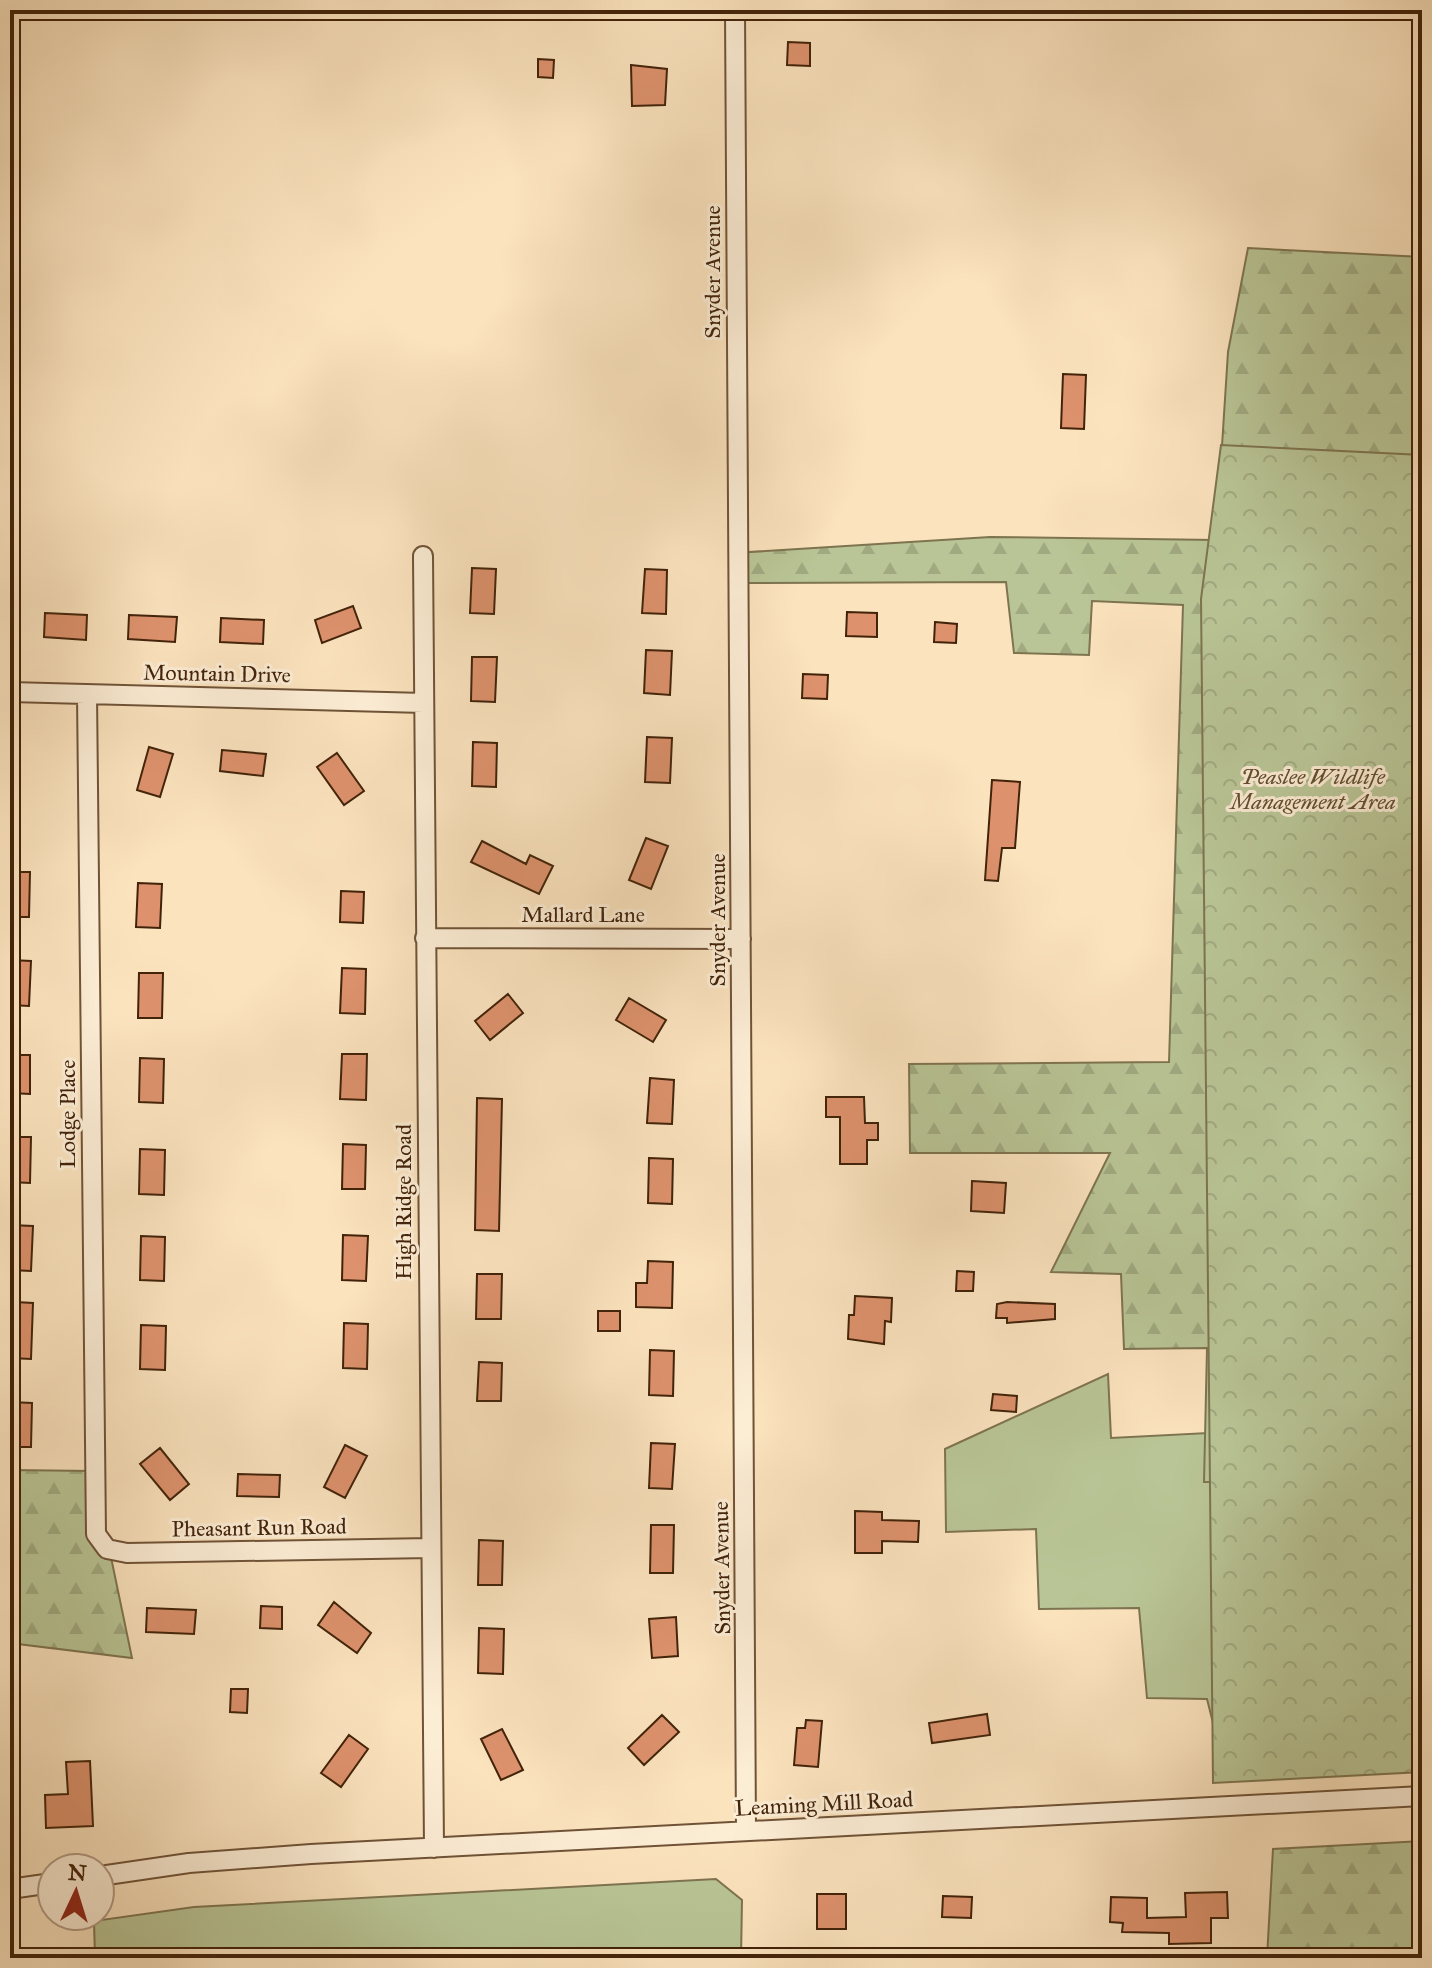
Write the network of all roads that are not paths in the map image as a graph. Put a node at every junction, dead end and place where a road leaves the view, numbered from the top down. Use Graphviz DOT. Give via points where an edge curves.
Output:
graph roads {
  1 [pos="735,10"];
  2 [pos="423,556"];
  3 [pos="10,692"];
  4 [pos="87,694"];
  5 [pos="424,703"];
  6 [pos="425,938"];
  7 [pos="741,939"];
  8 [pos="96,1534"];
  9 [pos="430,1548"];
  10 [pos="1422,1796"];
  11 [pos="746,1830"];
  12 [pos="434,1848"];
  13 [pos="116,1874"];
  14 [pos="36,1885"];
  15 [pos="10,1889"];
  1 -- 7 [label="street, Snyder Avenue"];
  2 -- 5 [label="street, High Ridge Road"];
  3 -- 4 [label="street, Mountain Drive"];
  4 -- 5 [label="street, Mountain Drive"];
  4 -- 8 [label="street, Lodge Place"];
  5 -- 6 [label="street, High Ridge Road"];
  6 -- 7 [label="street, Mallard Lane"];
  6 -- 9 [label="street, High Ridge Road"];
  7 -- 11 [label="street, Snyder Avenue"];
  8 -- 9 [label="street, Pheasant Run Road" via="107,1549 127,1553"];
  9 -- 12 [label="street, High Ridge Road"];
  10 -- 11 [label="street, Leaming Mill Road"];
  11 -- 12 [label="street, Leaming Mill Road"];
  12 -- 13 [label="street, Leaming Mill Road" via="228,1860"];
  14 -- 15 [label="street"];
}
